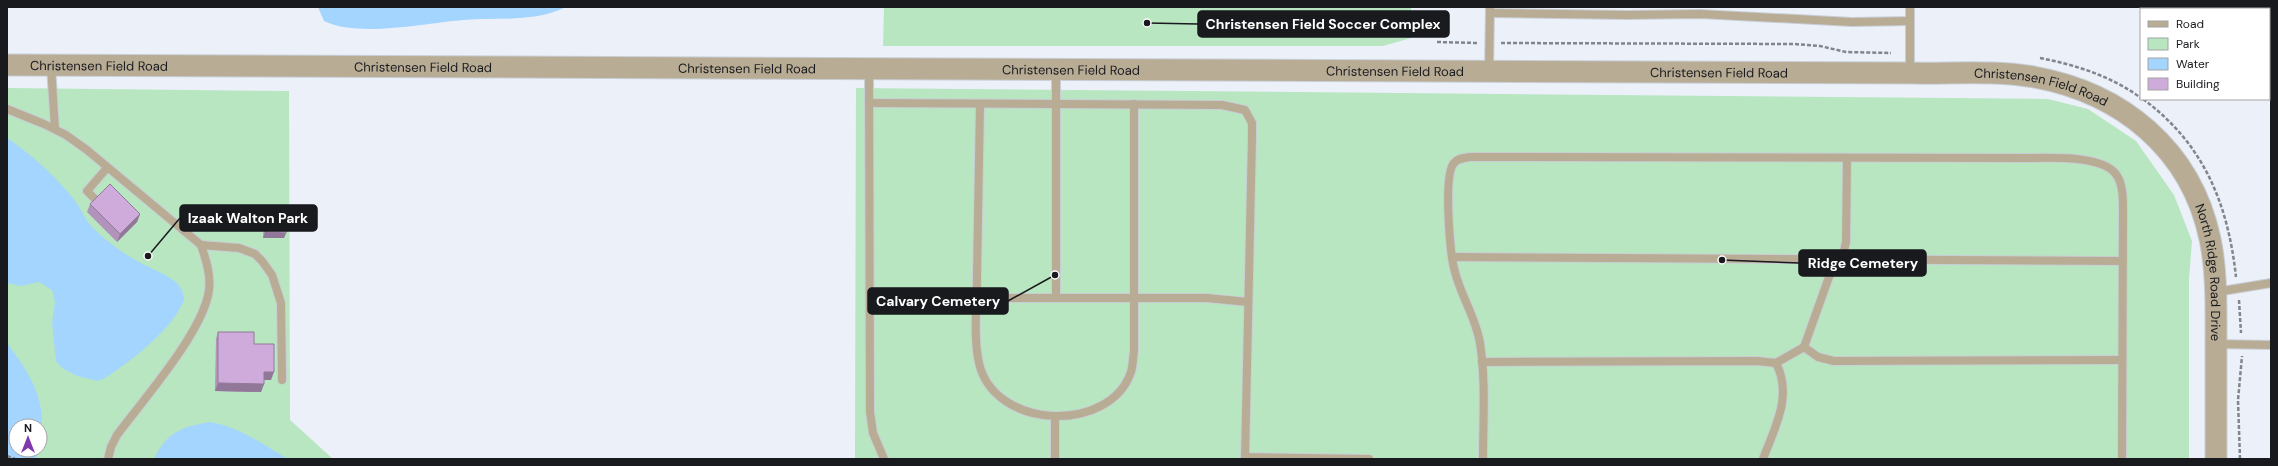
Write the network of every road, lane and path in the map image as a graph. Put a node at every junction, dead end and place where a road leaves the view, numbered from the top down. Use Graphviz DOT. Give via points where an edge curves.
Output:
graph roads {
  1 [pos="1910,7"];
  2 [pos="1488,9"];
  3 [pos="1700,10"];
  4 [pos="1910,21"];
  5 [pos="1437,42"];
  6 [pos="1490,43"];
  7 [pos="2035,57"];
  8 [pos="1910,64"];
  9 [pos="7,65"];
  10 [pos="51,66"];
  11 [pos="869,70"];
  12 [pos="1056,71"];
  13 [pos="1489,72"];
  14 [pos="869,103"];
  15 [pos="980,104"];
  16 [pos="1056,104"];
  17 [pos="1134,104"];
  18 [pos="2134,105"];
  19 [pos="7,109"];
  20 [pos="55,130"];
  21 [pos="1847,158"];
  22 [pos="107,168"];
  23 [pos="98,202"];
  24 [pos="201,245"];
  25 [pos="1452,257"];
  26 [pos="1839,259"];
  27 [pos="2123,261"];
  28 [pos="2271,283"];
  29 [pos="2216,293"];
  30 [pos="977,297"];
  31 [pos="1056,297"];
  32 [pos="871,298"];
  33 [pos="1134,298"];
  34 [pos="1248,302"];
  35 [pos="2216,344"];
  36 [pos="2271,345"];
  37 [pos="1804,347"];
  38 [pos="2122,360"];
  39 [pos="1482,362"];
  40 [pos="1776,363"];
  41 [pos="282,380"];
  42 [pos="1055,416"];
  43 [pos="7,456"];
  44 [pos="1245,458"];
  45 [pos="15,459"];
  46 [pos="108,459"];
  47 [pos="884,459"];
  48 [pos="1055,459"];
  49 [pos="1369,459"];
  50 [pos="1483,459"];
  51 [pos="1763,459"];
  52 [pos="2122,459"];
  53 [pos="2216,459"];
  1 -- 4 [label="lane"];
  2 -- 3 [label="lane" via="1626,15"];
  2 -- 6 [label="lane"];
  3 -- 4 [label="lane" via="1852,22"];
  4 -- 8 [label="lane"];
  5 -- 6 [label="path"];
  6 -- 8 [label="path" via="1802,44"];
  6 -- 13 [label="lane"];
  7 -- 18 [label="path" via="2111,80"];
  8 -- 13 [label="street, Christensen Field Road"];
  8 -- 18 [label="street, Christensen Field Road" via="2032,77"];
  9 -- 10 [label="street, Christensen Field Road"];
  10 -- 11 [label="street, Christensen Field Road"];
  10 -- 20 [label="lane"];
  11 -- 12 [label="street, Christensen Field Road"];
  11 -- 14 [label="lane"];
  12 -- 13 [label="street, Christensen Field Road"];
  12 -- 16 [label="lane"];
  14 -- 15 [label="lane"];
  14 -- 32 [label="lane"];
  15 -- 16 [label="lane"];
  15 -- 30 [label="lane"];
  16 -- 17 [label="lane"];
  16 -- 31 [label="lane"];
  17 -- 33 [label="lane"];
  17 -- 34 [label="lane" via="1231,106 1245,110 1250,116 1252,137"];
  18 -- 29 [label="street, North Ridge Road Drive" via="2193,190 2210,239"];
  19 -- 20 [label="lane"];
  20 -- 22 [label="lane" via="87,150"];
  21 -- 25 [label="lane" via="1462,158 1451,168 1449,184"];
  21 -- 26 [label="lane" via="1846,242"];
  21 -- 27 [label="lane" via="2060,159 2108,167 2116,174 2121,188"];
  22 -- 23 [label="lane" via="87,191"];
  22 -- 24 [label="lane"];
  24 -- 41 [label="lane" via="246,250 262,261 272,275 281,303"];
  24 -- 46 [label="lane" via="209,277 209,290 203,313 188,339 117,435"];
  25 -- 26 [label="lane"];
  25 -- 39 [label="lane" via="1455,273 1477,328"];
  26 -- 27 [label="lane"];
  26 -- 37 [label="lane" via="1829,277"];
  27 -- 38 [label="lane"];
  28 -- 29 [label="lane"];
  29 -- 35 [label="street, North Ridge Road Drive"];
  30 -- 31 [label="lane"];
  30 -- 32 [label="lane"];
  30 -- 42 [label="lane" via="979,364 986,382 1001,398 1017,408"];
  31 -- 33 [label="lane"];
  32 -- 47 [label="lane" via="870,418 877,446"];
  33 -- 34 [label="lane" via="1207,298"];
  33 -- 42 [label="lane" via="1133,361 1123,386 1110,398 1089,410 1078,414"];
  34 -- 44 [label="lane"];
  35 -- 36 [label="lane"];
  35 -- 53 [label="street, North Ridge Road Drive"];
  37 -- 38 [label="lane" via="1818,357 1834,361"];
  37 -- 40 [label="lane"];
  38 -- 52 [label="lane"];
  39 -- 40 [label="lane"];
  39 -- 50 [label="lane"];
  40 -- 51 [label="lane" via="1784,382 1783,400 1780,416"];
  42 -- 48 [label="lane"];
  43 -- 45 [label="path"];
  44 -- 49 [label="lane"];
}
